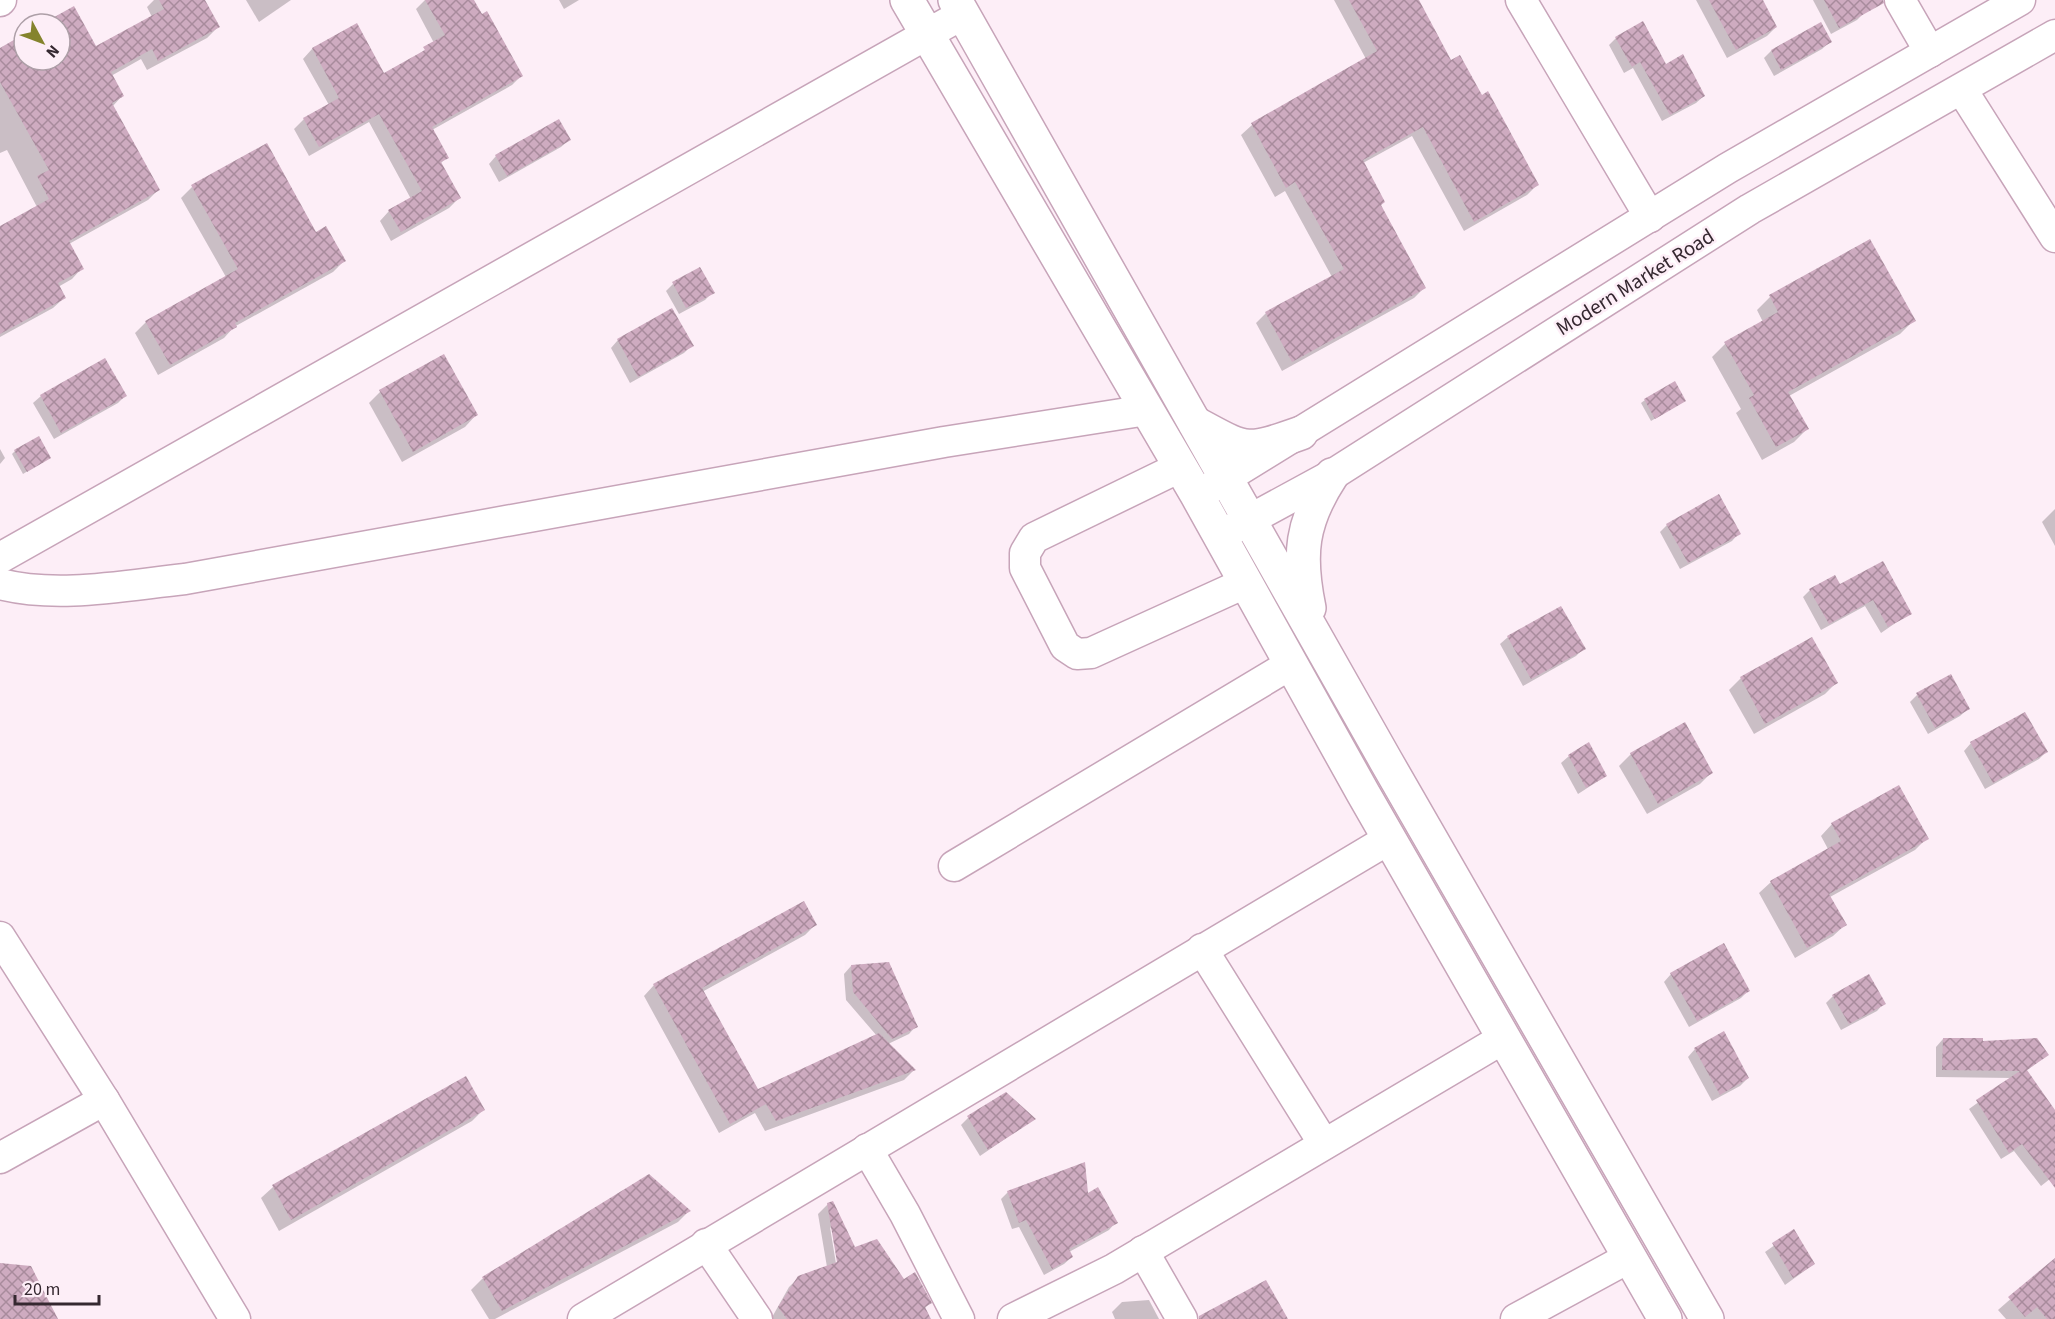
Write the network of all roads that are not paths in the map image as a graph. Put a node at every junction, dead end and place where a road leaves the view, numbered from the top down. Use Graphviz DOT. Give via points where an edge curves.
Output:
graph roads {
  1 [pos="908,0"];
  2 [pos="1521,0"];
  3 [pos="1900,0"];
  4 [pos="2020,0"];
  5 [pos="959,7"];
  6 [pos="927,33"];
  7 [pos="2055,35"];
  8 [pos="1930,52"];
  9 [pos="1962,90"];
  10 [pos="1728,168"];
  11 [pos="1750,209"];
  12 [pos="1650,217"];
  13 [pos="2055,237"];
  14 [pos="1147,410"];
  15 [pos="1195,423"];
  16 [pos="1300,433"];
  17 [pos="1180,467"];
  18 [pos="1332,475"];
  19 [pos="1228,479"];
  20 [pos="1197,495"];
  21 [pos="1252,520"];
  22 [pos="1219,536"];
  23 [pos="0,558"];
  24 [pos="1245,583"];
  25 [pos="0,584"];
  26 [pos="1313,631"];
  27 [pos="1291,664"];
  28 [pos="1389,839"];
  29 [pos="954,866"];
  30 [pos="0,937"];
  31 [pos="1202,949"];
  32 [pos="1504,1038"];
  33 [pos="104,1100"];
  34 [pos="1324,1144"];
  35 [pos="867,1149"];
  36 [pos="0,1158"];
  37 [pos="706,1244"];
  38 [pos="1143,1251"];
  39 [pos="1630,1257"];
  40 [pos="235,1319"];
  41 [pos="583,1319"];
  42 [pos="757,1319"];
  43 [pos="959,1319"];
  44 [pos="1013,1319"];
  45 [pos="1182,1319"];
  46 [pos="1516,1319"];
  47 [pos="1665,1319"];
  48 [pos="1707,1319"];
  1 -- 6 [label="main road"];
  2 -- 12 [label="street"];
  3 -- 8 [label="street"];
  4 -- 8 [label="street"];
  5 -- 6 [label="street"];
  5 -- 15 [label="main road"];
  6 -- 14 [label="main road"];
  6 -- 23 [label="street"];
  7 -- 9 [label="street, Modern Market Road"];
  8 -- 10 [label="street"];
  9 -- 11 [label="street, Modern Market Road"];
  9 -- 13 [label="street"];
  10 -- 11 [label="street"];
  10 -- 12 [label="street"];
  11 -- 18 [label="street, Modern Market Road"];
  12 -- 16 [label="street"];
  14 -- 17 [label="main road"];
  14 -- 25 [label="street" via="944,442 185,579 23,590"];
  15 -- 16 [label="main road" via="1248,448 1259,448"];
  15 -- 19 [label="main road"];
  16 -- 19 [label="street"];
  17 -- 20 [label="main road"];
  17 -- 24 [label="street" via="1034,538 1024,553 1025,568 1065,646 1077,654 1091,653"];
  18 -- 21 [label="street, Modern Market Road"];
  18 -- 26 [label="main road" via="1307,522 1301,554"];
  19 -- 20 [label="street"];
  19 -- 21 [label="main road"];
  20 -- 22 [label="main road"];
  21 -- 22 [label="street, Modern Market Road"];
  21 -- 26 [label="main road"];
  22 -- 24 [label="main road"];
  24 -- 27 [label="main road"];
  26 -- 48 [label="main road"];
  27 -- 28 [label="main road"];
  27 -- 29 [label="street"];
  28 -- 31 [label="street"];
  28 -- 32 [label="main road"];
  30 -- 33 [label="street"];
  31 -- 34 [label="street"];
  31 -- 35 [label="street"];
  32 -- 34 [label="street"];
  32 -- 39 [label="main road"];
  33 -- 36 [label="street"];
  33 -- 40 [label="street"];
  34 -- 38 [label="street"];
  35 -- 37 [label="street"];
  35 -- 43 [label="street"];
  37 -- 41 [label="street"];
  37 -- 42 [label="street"];
  38 -- 44 [label="street"];
  38 -- 45 [label="street"];
  39 -- 46 [label="street"];
  39 -- 47 [label="main road"];
}
